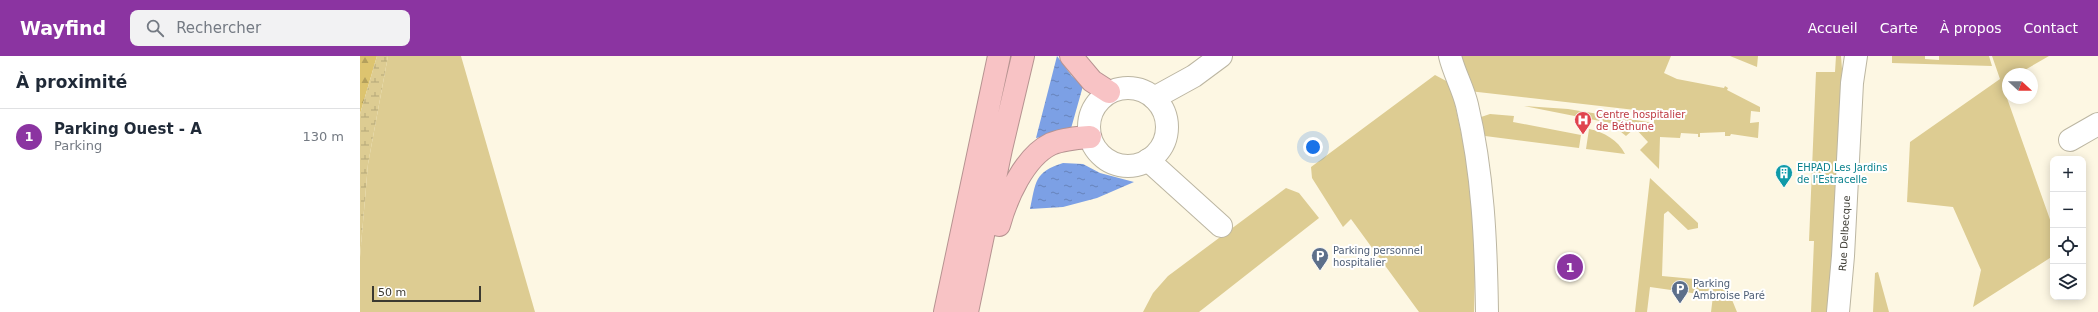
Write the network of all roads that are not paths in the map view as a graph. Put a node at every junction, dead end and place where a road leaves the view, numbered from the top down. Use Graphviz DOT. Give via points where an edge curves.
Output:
graph roads {
  1 [pos="999,56"];
  2 [pos="1024,56"];
  3 [pos="1071,56"];
  4 [pos="1221,56"];
  5 [pos="1450,56"];
  6 [pos="1846,56"];
  7 [pos="1856,56"];
  8 [pos="1194,76"];
  9 [pos="1852,83"];
  10 [pos="1109,92"];
  11 [pos="1154,98"];
  12 [pos="1166,118"];
  13 [pos="2098,124"];
  14 [pos="1090,137"];
  15 [pos="2070,140"];
  16 [pos="1155,153"];
  17 [pos="1221,226"];
  18 [pos="945,312"];
  19 [pos="967,312"];
  20 [pos="971,312"];
  21 [pos="1487,312"];
  22 [pos="1838,312"];
  1 -- 18 [label="highway"];
  2 -- 19 [label="highway" via="1001,149"];
  3 -- 10 [label="highway" via="1092,81"];
  4 -- 8 [label="street"];
  5 -- 21 [label="street" via="1453,70 1467,102 1477,152"];
  6 -- 9 [label="street, Rue Delbecque"];
  7 -- 9 [label="street, Rue Delbecque"];
  8 -- 11 [label="street"];
  8 -- 12 [label="street"];
  9 -- 22 [label="street, Rue Delbecque"];
  10 -- 11 [label="street" via="1120,88 1132,88 1144,91"];
  10 -- 14 [label="street" via="1099,100 1092,111"];
  11 -- 12 [label="street" via="1162,107"];
  12 -- 16 [label="street" via="1166,130"];
  13 -- 15 [label="street"];
  14 -- 16 [label="street" via="1103,157 1125,166 1137,165"];
  14 -- 20 [label="highway" via="1072,138 1050,145 1028,163 1006,200 982,285"];
  16 -- 17 [label="street" via="1173,181"];
}
